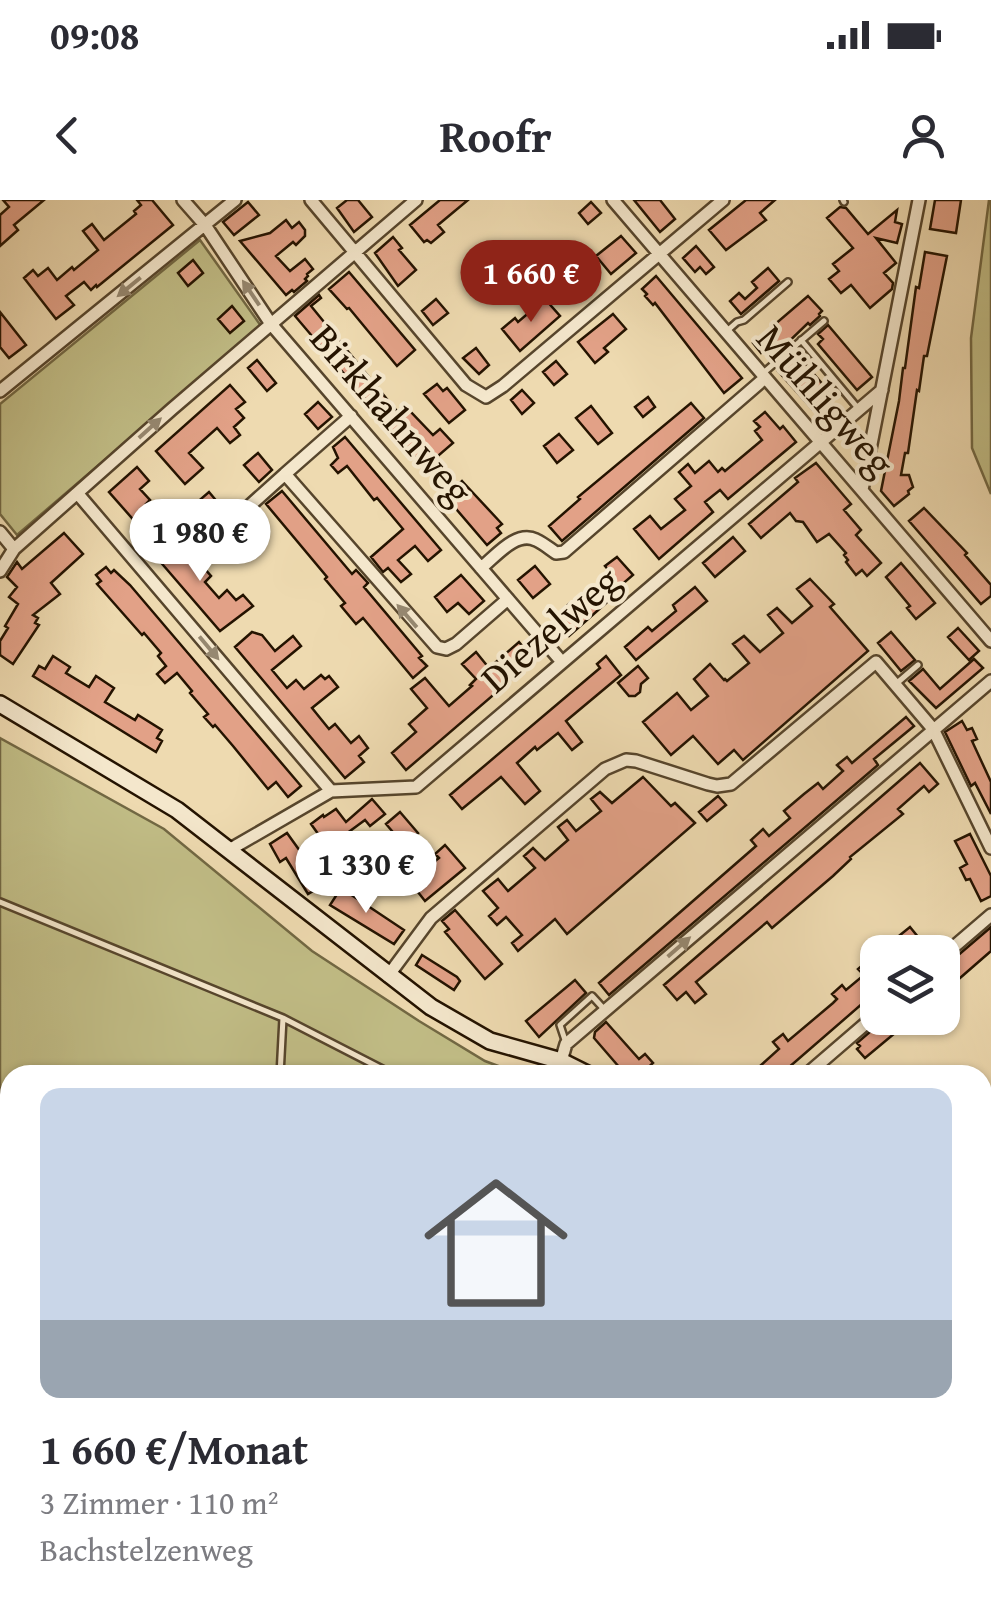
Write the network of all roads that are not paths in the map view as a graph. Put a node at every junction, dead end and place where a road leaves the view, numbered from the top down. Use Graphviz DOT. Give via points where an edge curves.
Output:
graph roads {
  1 [pos="184,200"];
  2 [pos="235,200"];
  3 [pos="311,200"];
  4 [pos="416,200"];
  5 [pos="613,200"];
  6 [pos="724,200"];
  7 [pos="920,200"];
  8 [pos="205,225"];
  9 [pos="354,252"];
  10 [pos="659,253"];
  11 [pos="788,282"];
  12 [pos="824,321"];
  13 [pos="272,324"];
  14 [pos="726,332"];
  15 [pos="801,340"];
  16 [pos="763,376"];
  17 [pos="0,390"];
  18 [pos="882,390"];
  19 [pos="859,410"];
  20 [pos="351,416"];
  21 [pos="819,442"];
  22 [pos="285,474"];
  23 [pos="862,490"];
  24 [pos="78,494"];
  25 [pos="234,518"];
  26 [pos="0,532"];
  27 [pos="14,549"];
  28 [pos="482,568"];
  29 [pos="0,571"];
  30 [pos="508,599"];
  31 [pos="991,641"];
  32 [pos="562,662"];
  33 [pos="918,664"];
  34 [pos="991,681"];
  35 [pos="895,685"];
  36 [pos="0,704"];
  37 [pos="933,730"];
  38 [pos="331,791"];
  39 [pos="991,848"];
  40 [pos="230,850"];
  41 [pos="0,902"];
  42 [pos="991,915"];
  43 [pos="960,942"];
  44 [pos="388,976"];
  45 [pos="605,1010"];
  46 [pos="283,1018"];
  47 [pos="860,1028"];
  48 [pos="566,1044"];
  49 [pos="562,1062"];
  50 [pos="281,1065"];
  51 [pos="375,1065"];
  52 [pos="568,1065"];
  53 [pos="818,1065"];
  1 -- 8 [label="street, Birkhahnweg"];
  2 -- 8 [label="street"];
  3 -- 9 [label="street"];
  4 -- 9 [label="street"];
  5 -- 10 [label="street, Mühligweg"];
  6 -- 10 [label="street"];
  7 -- 18 [label="street"];
  13 -- 8 [label="street, Birkhahnweg, one-way"];
  8 -- 17 [label="street, one-way"];
  9 -- 10 [label="street" via="466,385 486,397"];
  9 -- 13 [label="street"];
  10 -- 14 [label="street, Mühligweg"];
  11 -- 14 [label="lane"];
  12 -- 15 [label="lane"];
  13 -- 20 [label="street, Birkhahnweg"];
  24 -- 13 [label="street, one-way"];
  14 -- 16 [label="street, Mühligweg"];
  15 -- 16 [label="lane"];
  15 -- 19 [label="lane"];
  16 -- 21 [label="street, Mühligweg"];
  16 -- 28 [label="street" via="564,552 517,538"];
  18 -- 19 [label="street, Diezelweg"];
  18 -- 23 [label="street"];
  19 -- 21 [label="street, Diezelweg"];
  20 -- 22 [label="street"];
  20 -- 28 [label="street, Birkhahnweg"];
  21 -- 23 [label="street, Mühligweg"];
  21 -- 32 [label="street, Diezelweg"];
  22 -- 25 [label="street"];
  30 -- 22 [label="street, one-way" via="456,644 436,648"];
  23 -- 31 [label="street, Mühligweg"];
  24 -- 27 [label="street"];
  24 -- 38 [label="street, one-way"];
  26 -- 27 [label="street"];
  27 -- 29 [label="street"];
  28 -- 30 [label="street, Birkhahnweg"];
  30 -- 32 [label="street, Birkhahnweg"];
  32 -- 38 [label="street, Diezelweg" via="416,786"];
  33 -- 35 [label="lane"];
  34 -- 37 [label="street"];
  35 -- 37 [label="street"];
  35 -- 44 [label="street" via="876,662 731,784 717,786 636,760 604,769 431,918"];
  36 -- 40 [label="street" via="178,810"];
  37 -- 39 [label="street"];
  45 -- 37 [label="street, one-way"];
  38 -- 40 [label="street, Diezelweg"];
  40 -- 44 [label="street"];
  41 -- 46 [label="lane"];
  42 -- 43 [label="street"];
  44 -- 49 [label="street" via="490,1041"];
  45 -- 48 [label="street"];
  45 -- 48 [label="lane" via="592,996 560,1025"];
  46 -- 50 [label="lane"];
  46 -- 51 [label="lane"];
  47 -- 53 [label="street"];
  48 -- 49 [label="street"];
  49 -- 52 [label="street"];
}
